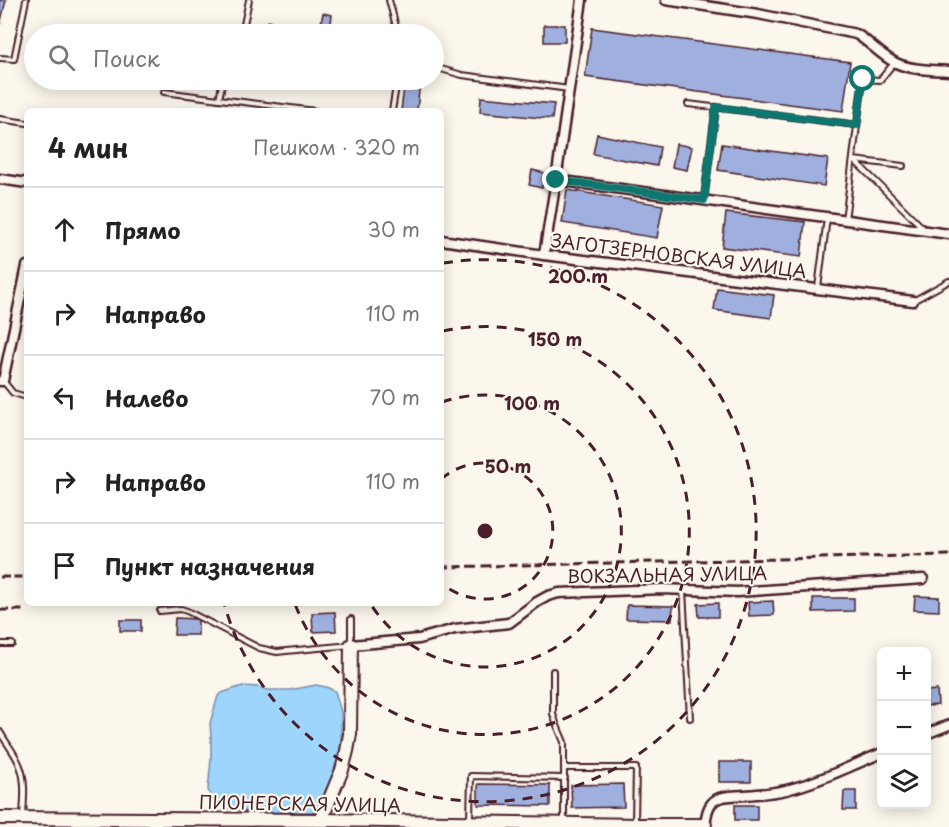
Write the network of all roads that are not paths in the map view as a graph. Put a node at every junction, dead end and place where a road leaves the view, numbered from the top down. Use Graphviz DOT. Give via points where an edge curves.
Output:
graph roads {
  1 [pos="26,0"];
  2 [pos="249,0"];
  3 [pos="389,0"];
  4 [pos="582,0"];
  5 [pos="666,0"];
  6 [pos="244,24"];
  7 [pos="395,24"];
  8 [pos="0,58"];
  9 [pos="895,62"];
  10 [pos="444,70"];
  11 [pos="949,72"];
  12 [pos="569,89"];
  13 [pos="221,90"];
  14 [pos="395,90"];
  15 [pos="164,92"];
  16 [pos="219,99"];
  17 [pos="688,104"];
  18 [pos="716,107"];
  19 [pos="291,108"];
  20 [pos="392,108"];
  21 [pos="0,119"];
  22 [pos="24,123"];
  23 [pos="857,125"];
  24 [pos="854,160"];
  25 [pos="903,166"];
  26 [pos="0,179"];
  27 [pos="556,180"];
  28 [pos="24,183"];
  29 [pos="704,200"];
  30 [pos="828,218"];
  31 [pos="845,220"];
  32 [pos="927,231"];
  33 [pos="949,234"];
  34 [pos="444,240"];
  35 [pos="544,255"];
  36 [pos="24,280"];
  37 [pos="949,281"];
  38 [pos="818,289"];
  39 [pos="913,301"];
  40 [pos="2,381"];
  41 [pos="24,397"];
  42 [pos="923,579"];
  43 [pos="683,590"];
  44 [pos="160,611"];
  45 [pos="351,619"];
  46 [pos="0,644"];
  47 [pos="12,644"];
  48 [pos="351,645"];
  49 [pos="553,671"];
  50 [pos="690,718"];
  51 [pos="949,725"];
  52 [pos="0,732"];
  53 [pos="931,732"];
  54 [pos="877,755"];
  55 [pos="565,768"];
  56 [pos="565,778"];
  57 [pos="0,818"];
  58 [pos="23,818"];
  59 [pos="321,820"];
  60 [pos="62,823"];
  61 [pos="112,823"];
  62 [pos="470,823"];
  63 [pos="564,824"];
  64 [pos="501,825"];
  65 [pos="520,825"];
  66 [pos="583,826"];
  67 [pos="638,826"];
  68 [pos="705,826"];
  1 -- 8 [label="lane" via="15,59"];
  2 -- 6 [label="lane"];
  3 -- 7 [label="lane"];
  4 -- 12 [label="street"];
  5 -- 9 [label="street" via="856,34"];
  9 -- 11 [label="street"];
  9 -- 23 [label="lane" via="880,80 863,79"];
  10 -- 12 [label="lane"];
  12 -- 27 [label="street"];
  13 -- 16 [label="lane"];
  14 -- 20 [label="lane"];
  15 -- 16 [label="lane"];
  16 -- 19 [label="lane"];
  17 -- 18 [label="lane"];
  18 -- 23 [label="lane"];
  18 -- 29 [label="lane"];
  21 -- 22 [label="lane"];
  23 -- 24 [label="lane"];
  24 -- 25 [label="lane"];
  24 -- 31 [label="lane"];
  24 -- 32 [label="lane"];
  26 -- 28 [label="street"];
  27 -- 29 [label="street"];
  27 -- 35 [label="street"];
  29 -- 30 [label="street"];
  30 -- 31 [label="street"];
  30 -- 38 [label="lane"];
  31 -- 32 [label="street"];
  32 -- 33 [label="street"];
  34 -- 35 [label="street, ЗАГОТЗЕРНОВСКАЯ УЛИЦА"];
  35 -- 38 [label="street, ЗАГОТЗЕРНОВСКАЯ УЛИЦА"];
  36 -- 40 [label="street"];
  37 -- 39 [label="lane"];
  38 -- 39 [label="street, ЗАГОТЗЕРНОВСКАЯ УЛИЦА"];
  40 -- 41 [label="lane" via="13,393"];
  42 -- 43 [label="street, ВОКЗАЛЬНАЯ УЛИЦА" via="737,592"];
  43 -- 48 [label="street, ВОКЗАЛЬНАЯ УЛИЦА" via="559,593 537,602 509,622 455,629 419,639"];
  43 -- 50 [label="lane"];
  44 -- 48 [label="lane" via="192,612 241,640 277,652"];
  45 -- 48 [label="lane"];
  46 -- 47 [label="lane"];
  48 -- 59 [label="street" via="350,734 339,778"];
  49 -- 55 [label="lane" via="553,714 564,742"];
  51 -- 53 [label="street"];
  52 -- 58 [label="lane" via="22,772"];
  54 -- 68 [label="street" via="786,790 717,799 709,806"];
  55 -- 56 [label="lane"];
  55 -- 67 [label="lane" via="636,768"];
  56 -- 62 [label="lane" via="471,776"];
  56 -- 63 [label="lane"];
  57 -- 58 [label="street, ПИОНЕРСКАЯ УЛИЦА"];
  58 -- 60 [label="street, ПИОНЕРСКАЯ УЛИЦА"];
  59 -- 61 [label="street, ПИОНЕРСКАЯ УЛИЦА"];
  59 -- 62 [label="street, ПИОНЕРСКАЯ УЛИЦА"];
  60 -- 61 [label="street, ПИОНЕРСКАЯ УЛИЦА"];
  62 -- 64 [label="street, ПИОНЕРСКАЯ УЛИЦА"];
  63 -- 65 [label="street, ПИОНЕРСКАЯ УЛИЦА"];
  63 -- 66 [label="street, ПИОНЕРСКАЯ УЛИЦА"];
  64 -- 65 [label="street, ПИОНЕРСКАЯ УЛИЦА"];
  66 -- 67 [label="street, ПИОНЕРСКАЯ УЛИЦА"];
  67 -- 68 [label="street, ПИОНЕРСКАЯ УЛИЦА"];
}
